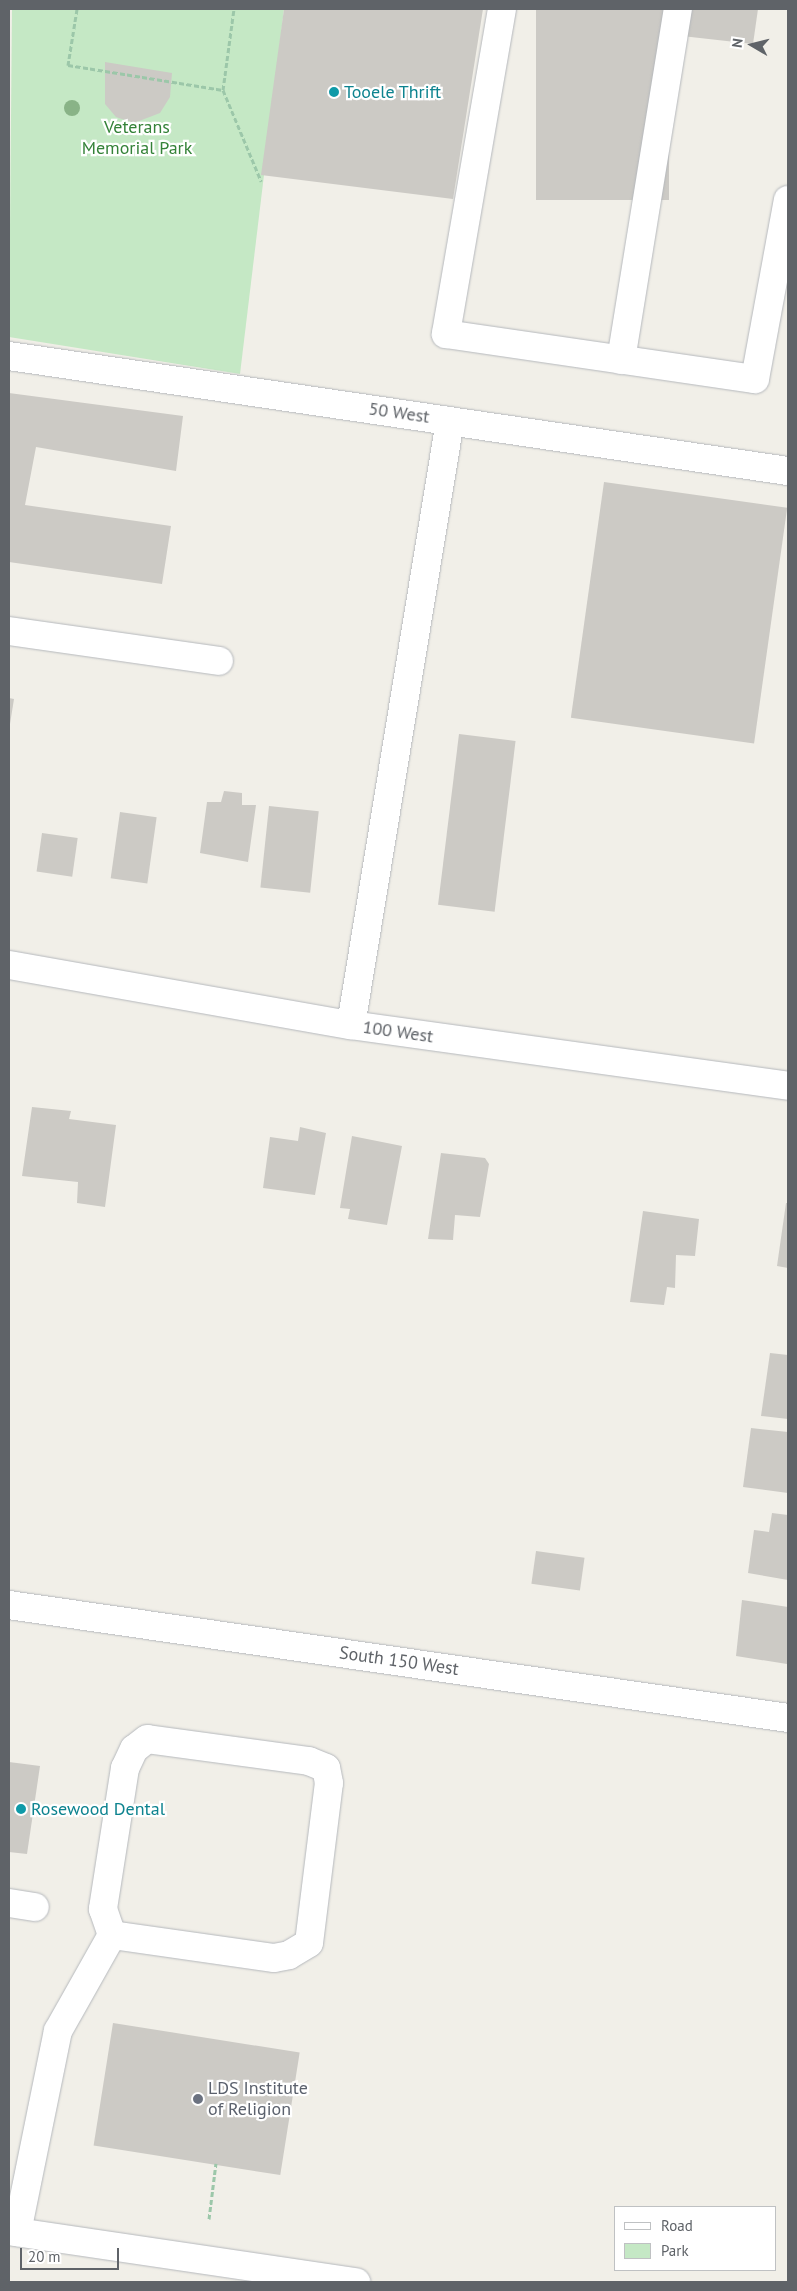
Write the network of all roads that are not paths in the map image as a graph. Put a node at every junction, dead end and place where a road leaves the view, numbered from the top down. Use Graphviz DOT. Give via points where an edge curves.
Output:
graph roads {
  1 [pos="502,9"];
  2 [pos="678,9"];
  3 [pos="788,200"];
  4 [pos="9,356"];
  5 [pos="621,360"];
  6 [pos="450,421"];
  7 [pos="788,471"];
  8 [pos="9,631"];
  9 [pos="219,661"];
  10 [pos="9,965"];
  11 [pos="351,1025"];
  12 [pos="788,1086"];
  13 [pos="9,1604"];
  14 [pos="788,1718"];
  15 [pos="112,1935"];
  16 [pos="13,2232"];
  17 [pos="226,2273"];
  18 [pos="356,2282"];
  1 -- 5 [label="street" via="446,334"];
  2 -- 5 [label="street"];
  3 -- 5 [label="street" via="755,379"];
  4 -- 6 [label="street, 50 West"];
  6 -- 7 [label="street, 50 West"];
  6 -- 11 [label="street"];
  8 -- 9 [label="street"];
  10 -- 11 [label="street, 100 West"];
  11 -- 12 [label="street, 100 West"];
  13 -- 14 [label="street, South 150 West"];
  15 -- 15 [label="street" via="274,1958 289,1956 309,1943 329,1783 326,1768 309,1761 147,1739 134,1749 125,1768 103,1909"];
  15 -- 16 [label="street" via="58,2031"];
  16 -- 17 [label="street"];
  17 -- 18 [label="street"];
}
